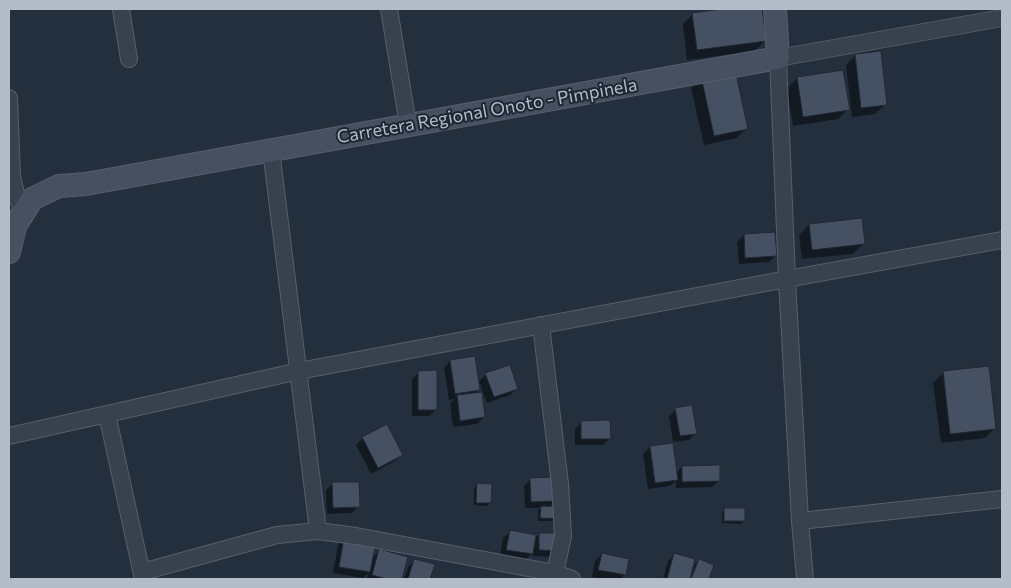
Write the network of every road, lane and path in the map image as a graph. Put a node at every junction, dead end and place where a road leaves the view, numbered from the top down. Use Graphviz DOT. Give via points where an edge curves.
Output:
graph roads {
  1 [pos="120,9"];
  2 [pos="389,9"];
  3 [pos="775,9"];
  4 [pos="1002,18"];
  5 [pos="778,58"];
  6 [pos="129,59"];
  7 [pos="9,98"];
  8 [pos="408,125"];
  9 [pos="10,126"];
  10 [pos="271,150"];
  11 [pos="25,212"];
  12 [pos="1002,240"];
  13 [pos="10,245"];
  14 [pos="786,279"];
  15 [pos="542,325"];
  16 [pos="298,371"];
  17 [pos="107,414"];
  18 [pos="9,436"];
  19 [pos="1002,499"];
  20 [pos="800,521"];
  21 [pos="318,531"];
  22 [pos="555,573"];
  23 [pos="142,576"];
  24 [pos="572,579"];
  25 [pos="805,579"];
  1 -- 6 [label="street"];
  2 -- 8 [label="street"];
  3 -- 5 [label="main road"];
  4 -- 5 [label="street, Carretera Regional Onoto - Pimpinela"];
  5 -- 8 [label="main road, Carretera Regional Onoto - Pimpinela"];
  5 -- 14 [label="street"];
  7 -- 9 [label="street"];
  8 -- 10 [label="main road, Carretera Regional Onoto - Pimpinela"];
  9 -- 11 [label="street" via="12,176 17,198"];
  10 -- 11 [label="main road, Carretera Regional Onoto - Pimpinela" via="86,184 59,186 32,199"];
  10 -- 16 [label="street"];
  11 -- 13 [label="main road, Carretera Regional Onoto - Pimpinela" via="15,226"];
  12 -- 14 [label="street"];
  14 -- 15 [label="street"];
  14 -- 20 [label="street"];
  15 -- 16 [label="street"];
  15 -- 22 [label="street" via="560,484 562,536"];
  16 -- 17 [label="street"];
  16 -- 21 [label="street"];
  17 -- 18 [label="street"];
  17 -- 23 [label="street"];
  19 -- 20 [label="street"];
  20 -- 25 [label="street"];
  21 -- 22 [label="street"];
  21 -- 23 [label="street" via="277,535"];
  22 -- 24 [label="street"];
}
